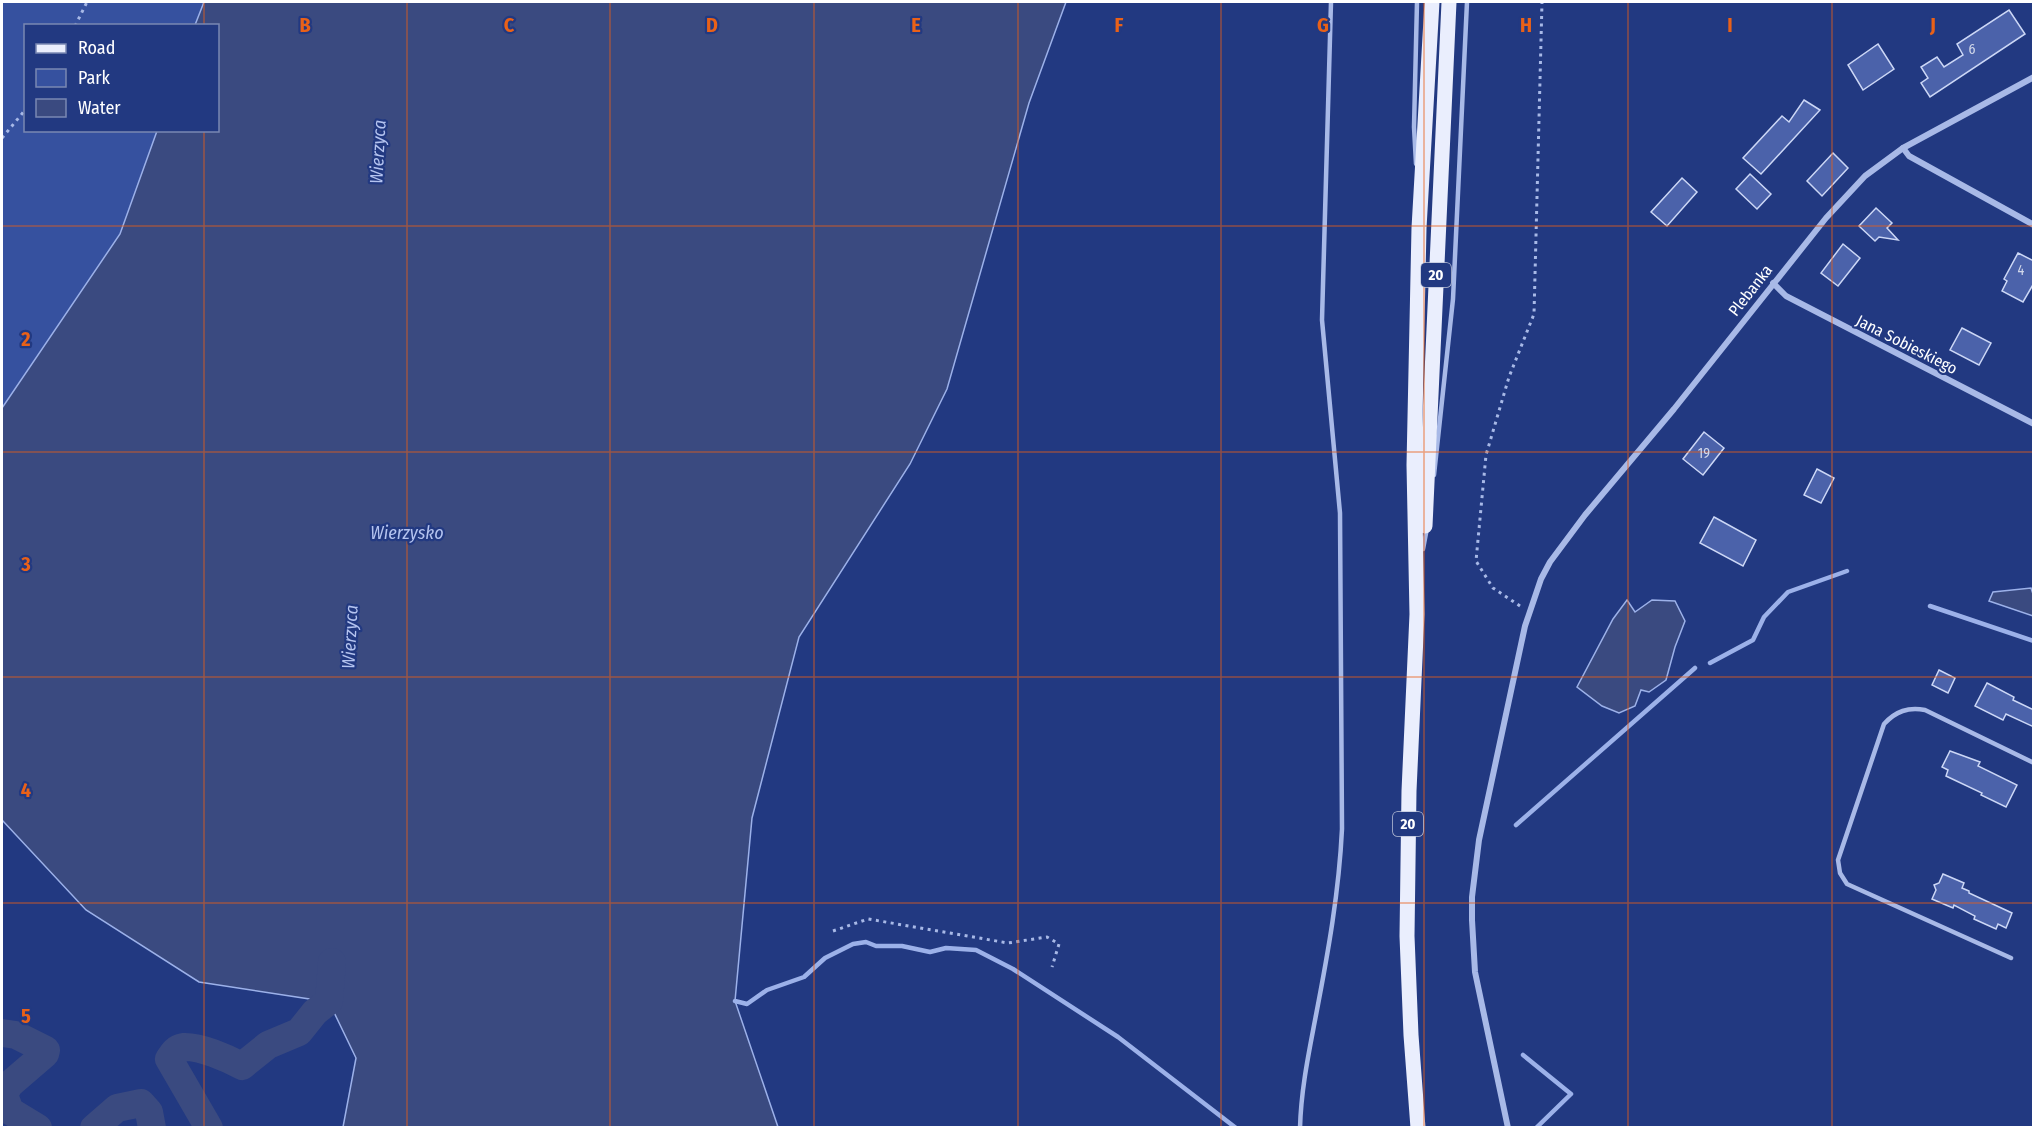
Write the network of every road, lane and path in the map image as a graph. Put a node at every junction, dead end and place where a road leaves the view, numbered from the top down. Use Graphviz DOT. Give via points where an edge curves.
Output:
graph roads {
  1 [pos="87,2"];
  2 [pos="1331,2"];
  3 [pos="1417,2"];
  4 [pos="1432,2"];
  5 [pos="1449,2"];
  6 [pos="1467,2"];
  7 [pos="1542,2"];
  8 [pos="76,24"];
  9 [pos="2034,77"];
  10 [pos="24,111"];
  11 [pos="2,138"];
  12 [pos="1903,148"];
  13 [pos="2034,225"];
  14 [pos="1419,228"];
  15 [pos="1773,283"];
  16 [pos="2034,424"];
  17 [pos="1424,549"];
  18 [pos="1529,612"];
  19 [pos="1417,614"];
  20 [pos="2034,763"];
  21 [pos="833,931"];
  22 [pos="2011,958"];
  23 [pos="1052,967"];
  24 [pos="1300,1128"];
  25 [pos="1418,1128"];
  26 [pos="1508,1128"];
  1 -- 8 [label="path"];
  2 -- 24 [label="lane" via="1322,320 1340,513 1342,829 1334,918 1306,1070"];
  3 -- 14 [label="lane" via="1414,127"];
  4 -- 14 [label="main road, 20"];
  5 -- 17 [label="main road, 20"];
  6 -- 17 [label="lane" via="1453,299"];
  7 -- 18 [label="path" via="1534,314 1509,377 1485,456 1476,561 1493,588"];
  9 -- 12 [label="street, Plebanka"];
  10 -- 11 [label="path"];
  12 -- 13 [label="street" via="1909,156"];
  12 -- 15 [label="street, Plebanka" via="1865,176"];
  14 -- 19 [label="main road, 20" via="1414,465"];
  15 -- 16 [label="street, Jana Sobieskiego" via="1786,296"];
  15 -- 18 [label="street, Plebanka" via="1585,514 1550,562"];
  17 -- 19 [label="main road, 20"];
  18 -- 26 [label="street, Plebanka" via="1479,840 1472,897 1475,972"];
  19 -- 25 [label="main road, 20" via="1407,936"];
  20 -- 22 [label="lane" via="1925,710 1903,710 1884,724 1838,860 1846,884"];
  21 -- 23 [label="path" via="868,919 1008,943 1047,937 1059,944"];
}
